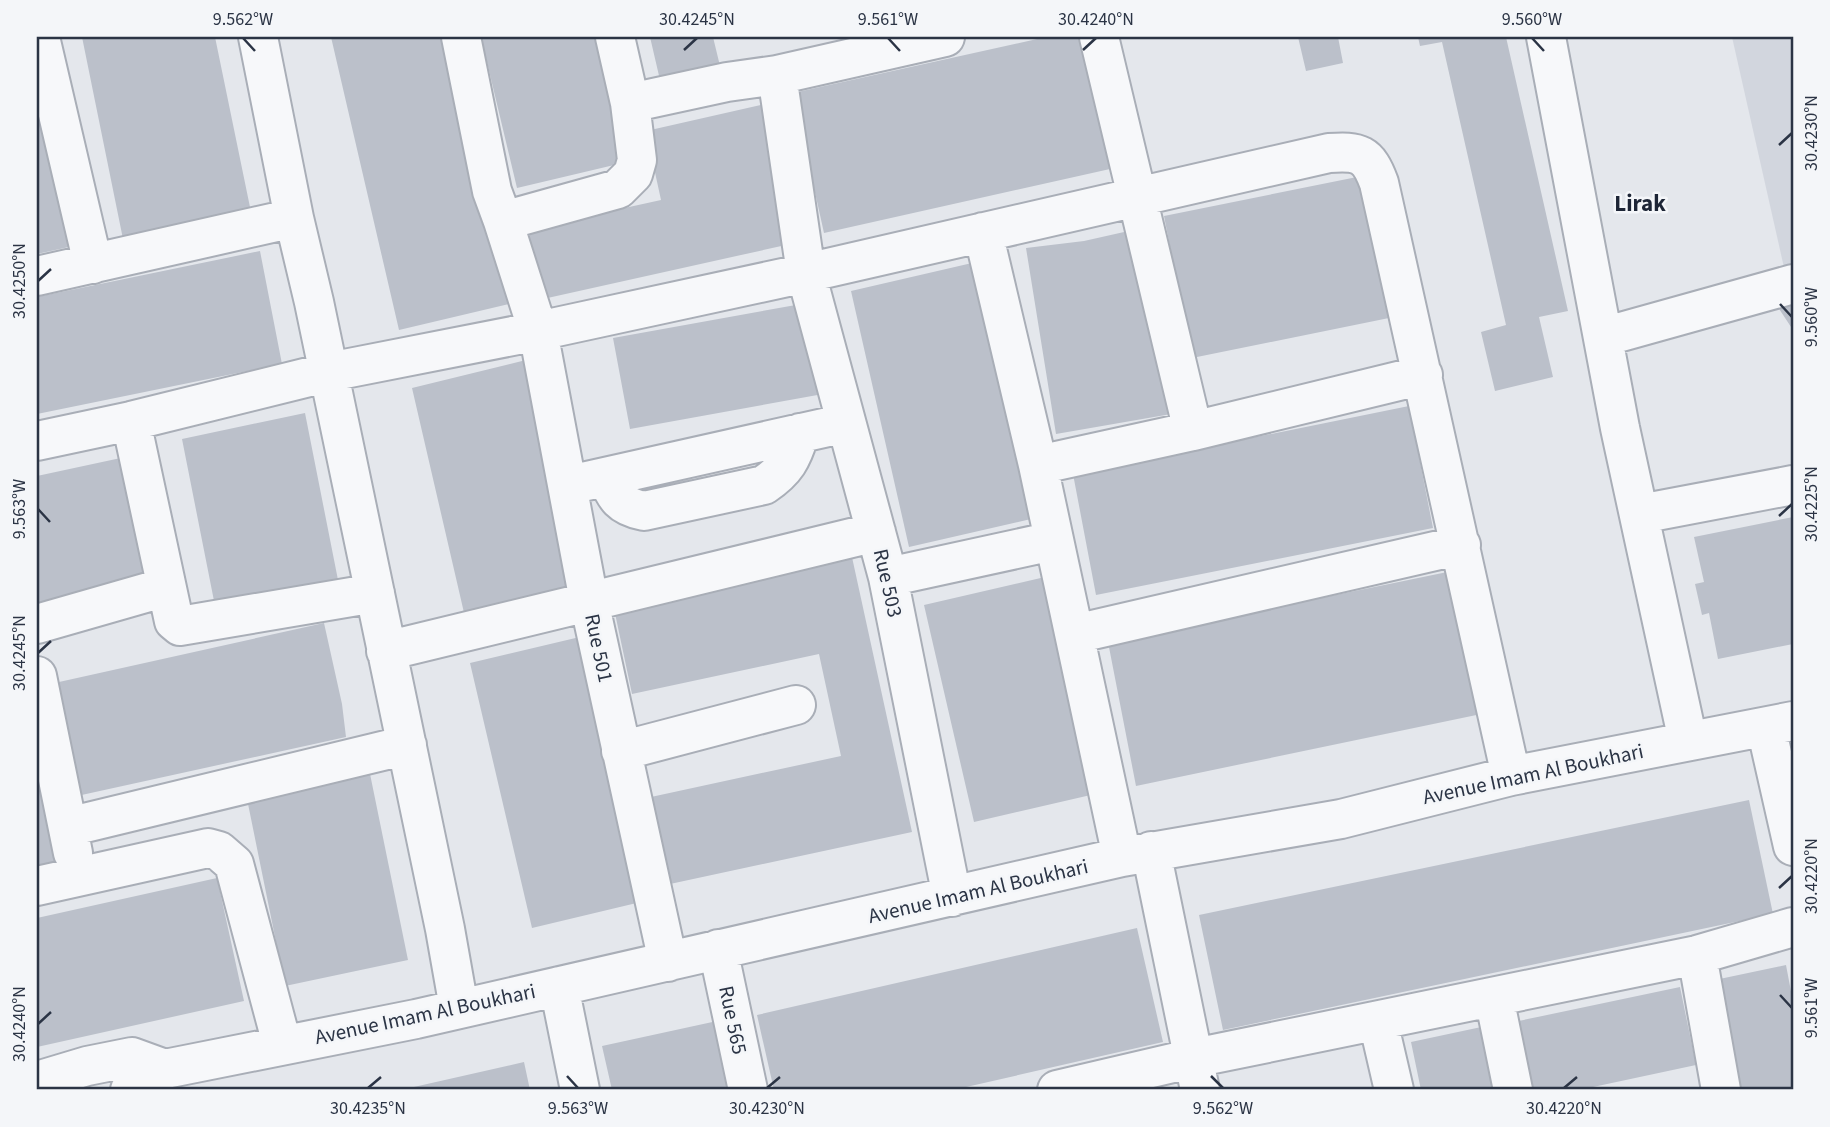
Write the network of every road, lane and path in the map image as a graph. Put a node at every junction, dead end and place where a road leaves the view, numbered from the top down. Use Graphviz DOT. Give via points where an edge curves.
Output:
graph roads {
  1 [pos="40,37"];
  2 [pos="258,37"];
  3 [pos="461,37"];
  4 [pos="615,37"];
  5 [pos="945,37"];
  6 [pos="1099,37"];
  7 [pos="1546,37"];
  8 [pos="777,75"];
  9 [pos="629,103"];
  10 [pos="1136,198"];
  11 [pos="293,218"];
  12 [pos="503,221"];
  13 [pos="983,232"];
  14 [pos="93,264"];
  15 [pos="806,273"];
  16 [pos="37,276"];
  17 [pos="1793,284"];
  18 [pos="538,331"];
  19 [pos="1603,337"];
  20 [pos="329,372"];
  21 [pos="1423,375"];
  22 [pos="131,421"];
  23 [pos="846,423"];
  24 [pos="1193,431"];
  25 [pos="37,441"];
  26 [pos="1038,465"];
  27 [pos="569,485"];
  28 [pos="1793,485"];
  29 [pos="1640,514"];
  30 [pos="876,532"];
  31 [pos="1053,541"];
  32 [pos="1461,545"];
  33 [pos="888,577"];
  34 [pos="166,587"];
  35 [pos="375,593"];
  36 [pos="589,601"];
  37 [pos="37,624"];
  38 [pos="1075,634"];
  39 [pos="386,651"];
  40 [pos="37,676"];
  41 [pos="796,705"];
  42 [pos="1780,724"];
  43 [pos="1688,741"];
  44 [pos="407,745"];
  45 [pos="621,751"];
  46 [pos="1511,776"];
  47 [pos="68,827"];
  48 [pos="1793,846"];
  49 [pos="1136,854"];
  50 [pos="78,876"];
  51 [pos="37,886"];
  52 [pos="952,897"];
  53 [pos="1793,927"];
  54 [pos="718,950"];
  55 [pos="1697,955"];
  56 [pos="668,962"];
  57 [pos="559,986"];
  58 [pos="1494,997"];
  59 [pos="460,1008"];
  60 [pos="1378,1021"];
  61 [pos="282,1044"];
  62 [pos="165,1069"];
  63 [pos="1197,1074"];
  64 [pos="37,1081"];
  65 [pos="130,1090"];
  66 [pos="580,1090"];
  67 [pos="748,1090"];
  68 [pos="1057,1090"];
  69 [pos="1394,1090"];
  70 [pos="1513,1090"];
  71 [pos="1721,1090"];
  1 -- 14 [label="street"];
  2 -- 11 [label="street"];
  3 -- 12 [label="street, Rue 501" via="492,191"];
  4 -- 9 [label="street"];
  5 -- 8 [label="street"];
  6 -- 10 [label="street"];
  7 -- 19 [label="street"];
  8 -- 9 [label="street"];
  8 -- 15 [label="street, Rue 503"];
  9 -- 12 [label="street" via="637,160 626,182 618,189"];
  10 -- 13 [label="street"];
  10 -- 21 [label="street" via="1329,153 1363,155 1379,183"];
  10 -- 24 [label="street"];
  11 -- 14 [label="street"];
  11 -- 20 [label="street"];
  12 -- 18 [label="street, Rue 501"];
  13 -- 15 [label="street"];
  13 -- 26 [label="street"];
  14 -- 16 [label="street"];
  15 -- 18 [label="street"];
  15 -- 23 [label="street, Rue 503"];
  17 -- 19 [label="street"];
  18 -- 20 [label="street"];
  18 -- 27 [label="street, Rue 501"];
  19 -- 29 [label="street"];
  20 -- 22 [label="street"];
  20 -- 35 [label="street"];
  21 -- 24 [label="street"];
  21 -- 32 [label="street"];
  22 -- 25 [label="street"];
  22 -- 34 [label="street"];
  23 -- 27 [label="street"];
  23 -- 30 [label="street, Rue 503"];
  24 -- 26 [label="street"];
  26 -- 31 [label="street"];
  27 -- 36 [label="street, Rue 501"];
  28 -- 29 [label="street"];
  29 -- 43 [label="street"];
  30 -- 33 [label="street, Rue 503"];
  30 -- 36 [label="street"];
  31 -- 33 [label="street"];
  31 -- 38 [label="street"];
  32 -- 38 [label="street"];
  32 -- 46 [label="street"];
  33 -- 52 [label="street, Rue 503"];
  34 -- 35 [label="street" via="174,621 180,626"];
  34 -- 37 [label="street"];
  35 -- 39 [label="street"];
  36 -- 39 [label="street"];
  36 -- 45 [label="street, Rue 501"];
  38 -- 49 [label="street"];
  39 -- 44 [label="street"];
  40 -- 47 [label="street"];
  41 -- 45 [label="street"];
  42 -- 43 [label="street, Avenue Imam Al Boukhari"];
  42 -- 48 [label="street"];
  43 -- 46 [label="street, Avenue Imam Al Boukhari"];
  44 -- 47 [label="street"];
  44 -- 59 [label="street"];
  45 -- 56 [label="street, Rue 501"];
  46 -- 49 [label="street, Avenue Imam Al Boukhari" via="1341,819"];
  47 -- 50 [label="street"];
  49 -- 52 [label="street, Avenue Imam Al Boukhari"];
  49 -- 63 [label="street"];
  50 -- 51 [label="street"];
  50 -- 61 [label="street" via="208,848 228,857 234,864"];
  52 -- 54 [label="street, Avenue Imam Al Boukhari"];
  53 -- 55 [label="street"];
  54 -- 56 [label="street, Avenue Imam Al Boukhari"];
  54 -- 67 [label="street, Rue 565"];
  55 -- 58 [label="street"];
  55 -- 71 [label="street"];
  56 -- 57 [label="street, Avenue Imam Al Boukhari"];
  57 -- 59 [label="street, Avenue Imam Al Boukhari"];
  57 -- 66 [label="street"];
  58 -- 60 [label="street"];
  58 -- 70 [label="street"];
  59 -- 61 [label="street, Avenue Imam Al Boukhari"];
  60 -- 63 [label="street"];
  60 -- 69 [label="street"];
  61 -- 62 [label="street, Avenue Imam Al Boukhari"];
  62 -- 64 [label="street" via="132,1057"];
  62 -- 65 [label="street, Avenue Imam Al Boukhari"];
  63 -- 68 [label="street"];
}
